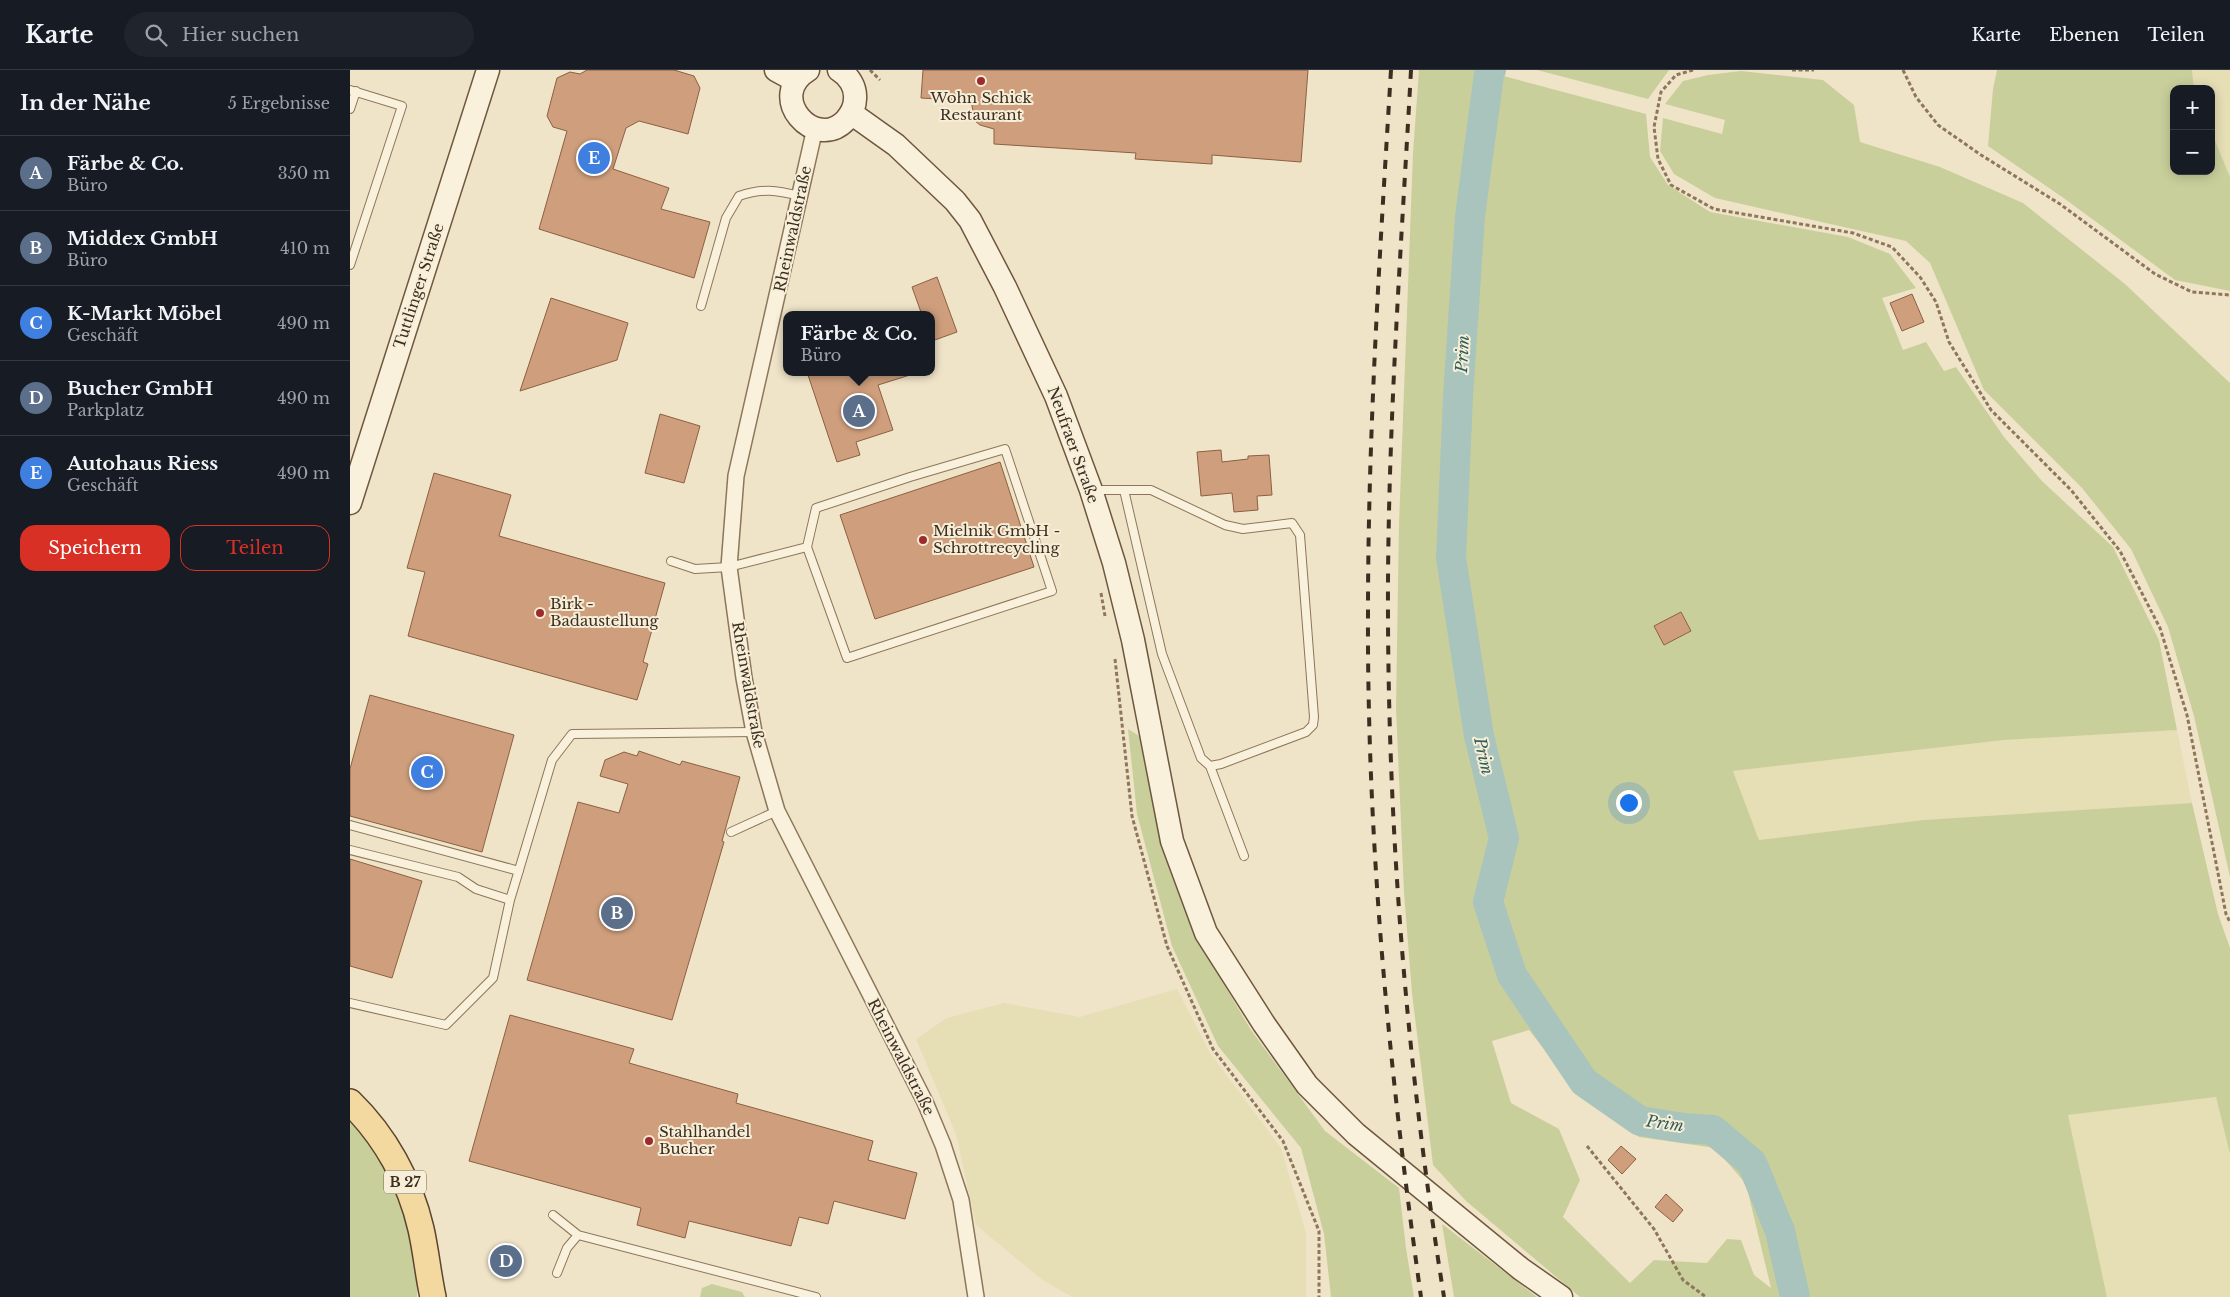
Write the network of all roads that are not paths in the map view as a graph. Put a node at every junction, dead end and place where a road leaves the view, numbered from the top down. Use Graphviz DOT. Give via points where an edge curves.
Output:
graph roads {
  1 [pos="488,70"];
  2 [pos="776,70"];
  3 [pos="840,70"];
  4 [pos="802,76"];
  5 [pos="353,90"];
  6 [pos="350,109"];
  7 [pos="852,112"];
  8 [pos="815,128"];
  9 [pos="800,196"];
  10 [pos="350,265"];
  11 [pos="701,306"];
  12 [pos="1091,490"];
  13 [pos="1124,490"];
  14 [pos="350,503"];
  15 [pos="806,547"];
  16 [pos="670,562"];
  17 [pos="728,567"];
  18 [pos="754,732"];
  19 [pos="1210,766"];
  20 [pos="777,811"];
  21 [pos="350,825"];
  22 [pos="731,832"];
  23 [pos="350,850"];
  24 [pos="1244,856"];
  25 [pos="518,871"];
  26 [pos="510,900"];
  27 [pos="350,1003"];
  28 [pos="350,1102"];
  29 [pos="553,1215"];
  30 [pos="578,1235"];
  31 [pos="557,1273"];
  32 [pos="429,1290"];
  33 [pos="816,1297"];
  34 [pos="976,1297"];
  35 [pos="1561,1297"];
  1 -- 14 [label="street, Tuttlinger Straße"];
  2 -- 4 [label="street"];
  3 -- 7 [label="street" via="854,88"];
  4 -- 8 [label="street" via="792,94 794,111 801,120"];
  5 -- 6 [label="lane"];
  5 -- 10 [label="lane" via="402,106"];
  7 -- 8 [label="street" via="835,127"];
  7 -- 12 [label="street, Neufraer Straße" via="896,146 955,201 970,220 1006,287 1056,396"];
  8 -- 9 [label="street, Rheinwaldstraße"];
  9 -- 11 [label="lane" via="771,189 739,196 726,218"];
  9 -- 17 [label="street, Rheinwaldstraße" via="736,476"];
  12 -- 13 [label="lane"];
  12 -- 35 [label="street, Neufraer Straße" via="1133,640 1172,841 1206,933 1307,1085 1356,1134 1521,1269"];
  13 -- 19 [label="lane" via="1162,654 1201,758"];
  13 -- 19 [label="lane" via="1151,490 1225,525 1243,529 1292,522 1300,535 1313,725 1306,732"];
  15 -- 15 [label="lane" via="816,508 1005,449 1052,590 847,658"];
  15 -- 17 [label="lane"];
  16 -- 17 [label="lane" via="695,569"];
  17 -- 18 [label="street, Rheinwaldstraße"];
  18 -- 20 [label="street, Rheinwaldstraße"];
  18 -- 25 [label="lane" via="572,734 552,760"];
  19 -- 24 [label="lane"];
  20 -- 22 [label="lane"];
  20 -- 34 [label="street, Rheinwaldstraße" via="925,1102 943,1145 961,1200"];
  21 -- 25 [label="lane"];
  23 -- 26 [label="lane" via="458,877 476,889"];
  25 -- 26 [label="lane"];
  26 -- 27 [label="lane" via="493,978 446,1025"];
  28 -- 32 [label="main road, B 27" via="374,1128 401,1172 420,1226"];
  29 -- 30 [label="lane"];
  30 -- 31 [label="lane" via="567,1248"];
  30 -- 33 [label="lane"];
}
